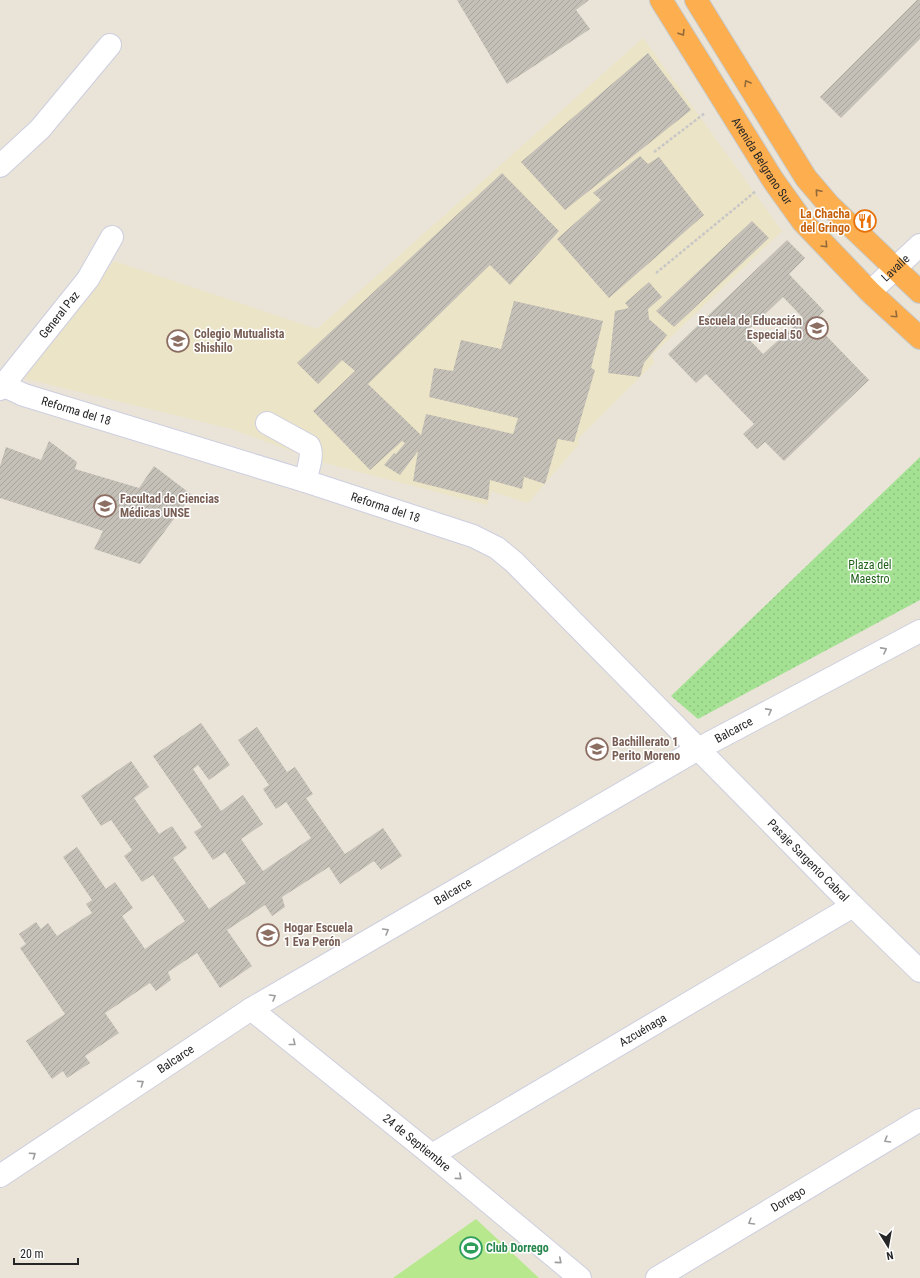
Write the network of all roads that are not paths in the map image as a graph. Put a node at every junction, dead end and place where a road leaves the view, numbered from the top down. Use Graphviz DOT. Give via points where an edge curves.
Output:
graph roads {
  1 [pos="662,0"];
  2 [pos="696,0"];
  3 [pos="110,45"];
  4 [pos="0,166"];
  5 [pos="112,237"];
  6 [pos="920,245"];
  7 [pos="896,268"];
  8 [pos="870,292"];
  9 [pos="920,292"];
  10 [pos="920,338"];
  11 [pos="1,386"];
  12 [pos="266,423"];
  13 [pos="305,481"];
  14 [pos="920,631"];
  15 [pos="698,749"];
  16 [pos="853,906"];
  17 [pos="920,971"];
  18 [pos="251,1009"];
  19 [pos="920,1120"];
  20 [pos="432,1155"];
  21 [pos="0,1176"];
  22 [pos="580,1278"];
  23 [pos="657,1278"];
  1 -- 8 [label="highway, Avenida Belgrano Sur, one-way" via="773,180 803,222"];
  7 -- 2 [label="highway, one-way" via="829,205 806,178"];
  3 -- 4 [label="street" via="40,129"];
  5 -- 11 [label="street, General Paz" via="88,279"];
  6 -- 7 [label="street, Lavalle"];
  7 -- 8 [label="street, Lavalle"];
  7 -- 9 [label="highway"];
  8 -- 10 [label="highway, Avenida Belgrano Sur, one-way"];
  11 -- 13 [label="street, Reforma del 18"];
  12 -- 13 [label="street" via="309,446 311,450"];
  13 -- 15 [label="street, Reforma del 18" via="473,536 497,548 514,562"];
  15 -- 14 [label="street, Balcarce, one-way"];
  15 -- 16 [label="street, Pasaje Sargento Cabral"];
  18 -- 15 [label="street, Balcarce, one-way"];
  16 -- 17 [label="street, Pasaje Sargento Cabral"];
  16 -- 20 [label="street, Azcuénaga"];
  18 -- 20 [label="street, 24 de Septiembre, one-way"];
  21 -- 18 [label="street, Balcarce, one-way"];
  19 -- 23 [label="street, Dorrego, one-way"];
  20 -- 22 [label="street, 24 de Septiembre, one-way"];
}
